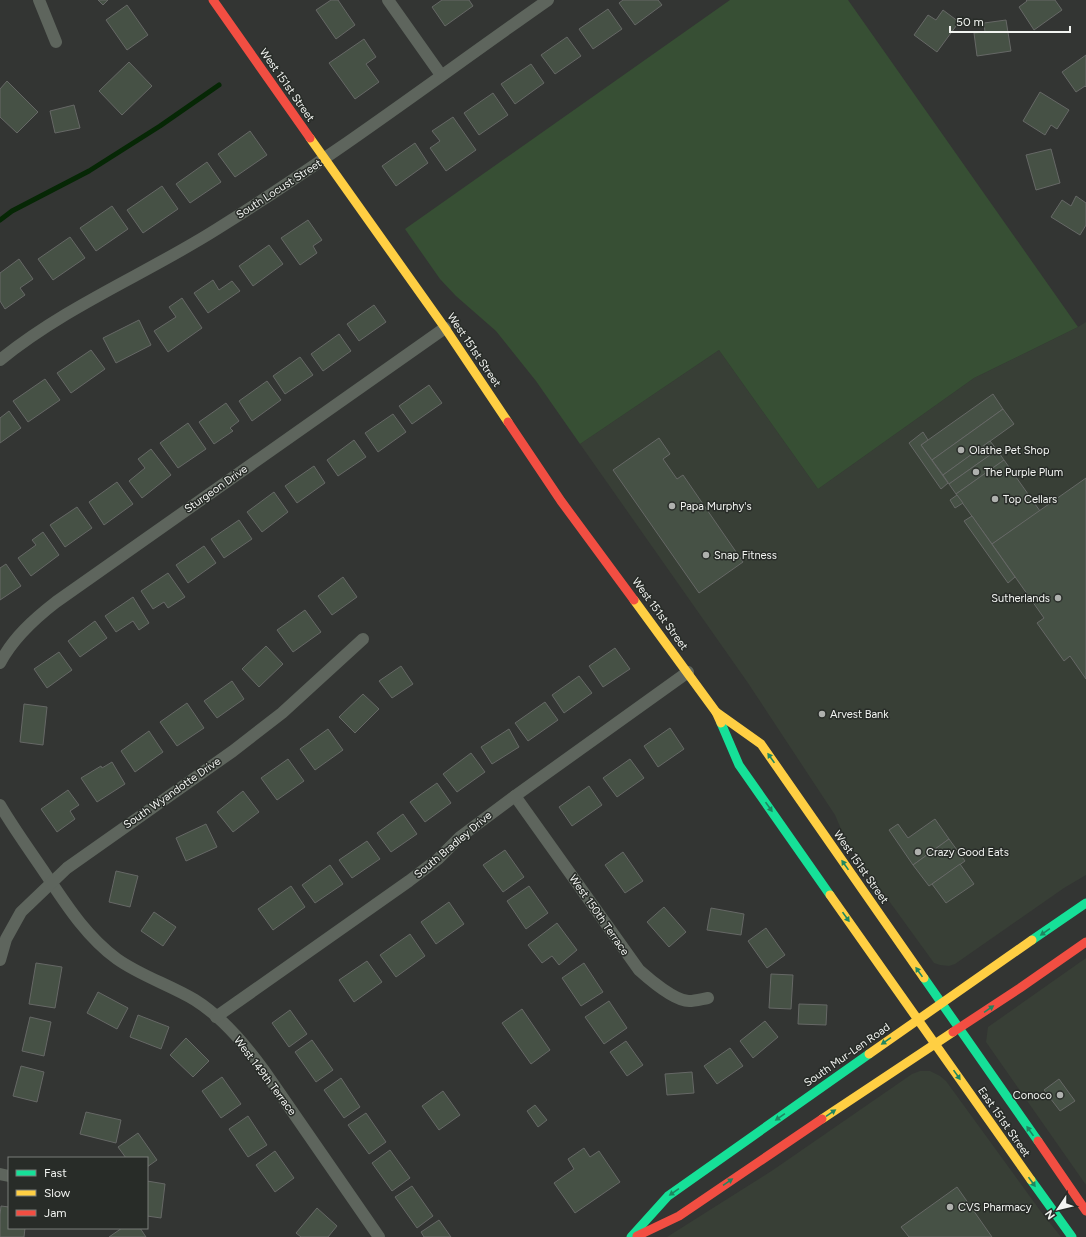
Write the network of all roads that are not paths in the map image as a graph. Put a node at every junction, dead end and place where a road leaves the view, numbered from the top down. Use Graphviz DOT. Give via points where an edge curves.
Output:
graph roads {
  1 [pos="39,0"];
  2 [pos="213,0"];
  3 [pos="388,0"];
  4 [pos="548,0"];
  5 [pos="56,42"];
  6 [pos="441,75"];
  7 [pos="325,158"];
  8 [pos="444,328"];
  9 [pos="0,360"];
  10 [pos="363,639"];
  11 [pos="0,663"];
  12 [pos="688,672"];
  13 [pos="716,712"];
  14 [pos="515,796"];
  15 [pos="0,805"];
  16 [pos="51,882"];
  17 [pos="1086,903"];
  18 [pos="1086,942"];
  19 [pos="0,960"];
  20 [pos="708,998"];
  21 [pos="942,1004"];
  22 [pos="216,1017"];
  23 [pos="918,1020"];
  24 [pos="959,1029"];
  25 [pos="935,1044"];
  26 [pos="1086,1211"];
  27 [pos="379,1237"];
  28 [pos="633,1237"];
  29 [pos="1072,1237"];
  1 -- 5 [label="street"];
  2 -- 7 [label="main road, West 151st Street"];
  3 -- 6 [label="street"];
  4 -- 6 [label="street, South Locust Street"];
  6 -- 7 [label="street, South Locust Street"];
  7 -- 8 [label="main road, West 151st Street"];
  7 -- 9 [label="street, South Locust Street" via="260,203 51,324"];
  8 -- 11 [label="street, Sturgeon Drive" via="36,617 12,643"];
  8 -- 12 [label="main road, West 151st Street" via="561,501"];
  10 -- 16 [label="street, South Wyandotte Drive" via="282,713"];
  12 -- 13 [label="main road, West 151st Street"];
  12 -- 14 [label="street, South Bradley Drive"];
  21 -- 13 [label="main road, West 151st Street, one-way" via="761,744"];
  13 -- 23 [label="main road, West 151st Street, one-way" via="739,765"];
  14 -- 20 [label="street, West 150th Terrace" via="639,970 667,992 688,1001"];
  14 -- 22 [label="street, South Bradley Drive" via="460,837 438,859 409,881"];
  15 -- 16 [label="street"];
  16 -- 19 [label="street, South Wyandotte Drive" via="21,912 6,939"];
  16 -- 22 [label="street, West 149th Terrace" via="94,939 117,958 138,972 195,1000"];
  17 -- 21 [label="main road, South Mur-Len Road, one-way"];
  24 -- 18 [label="main road, South Mur-Len Road, one-way"];
  21 -- 23 [label="main road, South Mur-Len Road"];
  21 -- 24 [label="main road, West 151st Street"];
  22 -- 27 [label="street, West 149th Terrace" via="244,1044 263,1069"];
  23 -- 25 [label="main road, East 151st Street"];
  23 -- 28 [label="main road, South Mur-Len Road, one-way" via="668,1196"];
  24 -- 25 [label="main road, South Mur-Len Road"];
  26 -- 24 [label="main road, East 151st Street, one-way"];
  28 -- 25 [label="main road, South Mur-Len Road, one-way" via="679,1216"];
  25 -- 29 [label="main road, East 151st Street, one-way"];
}
